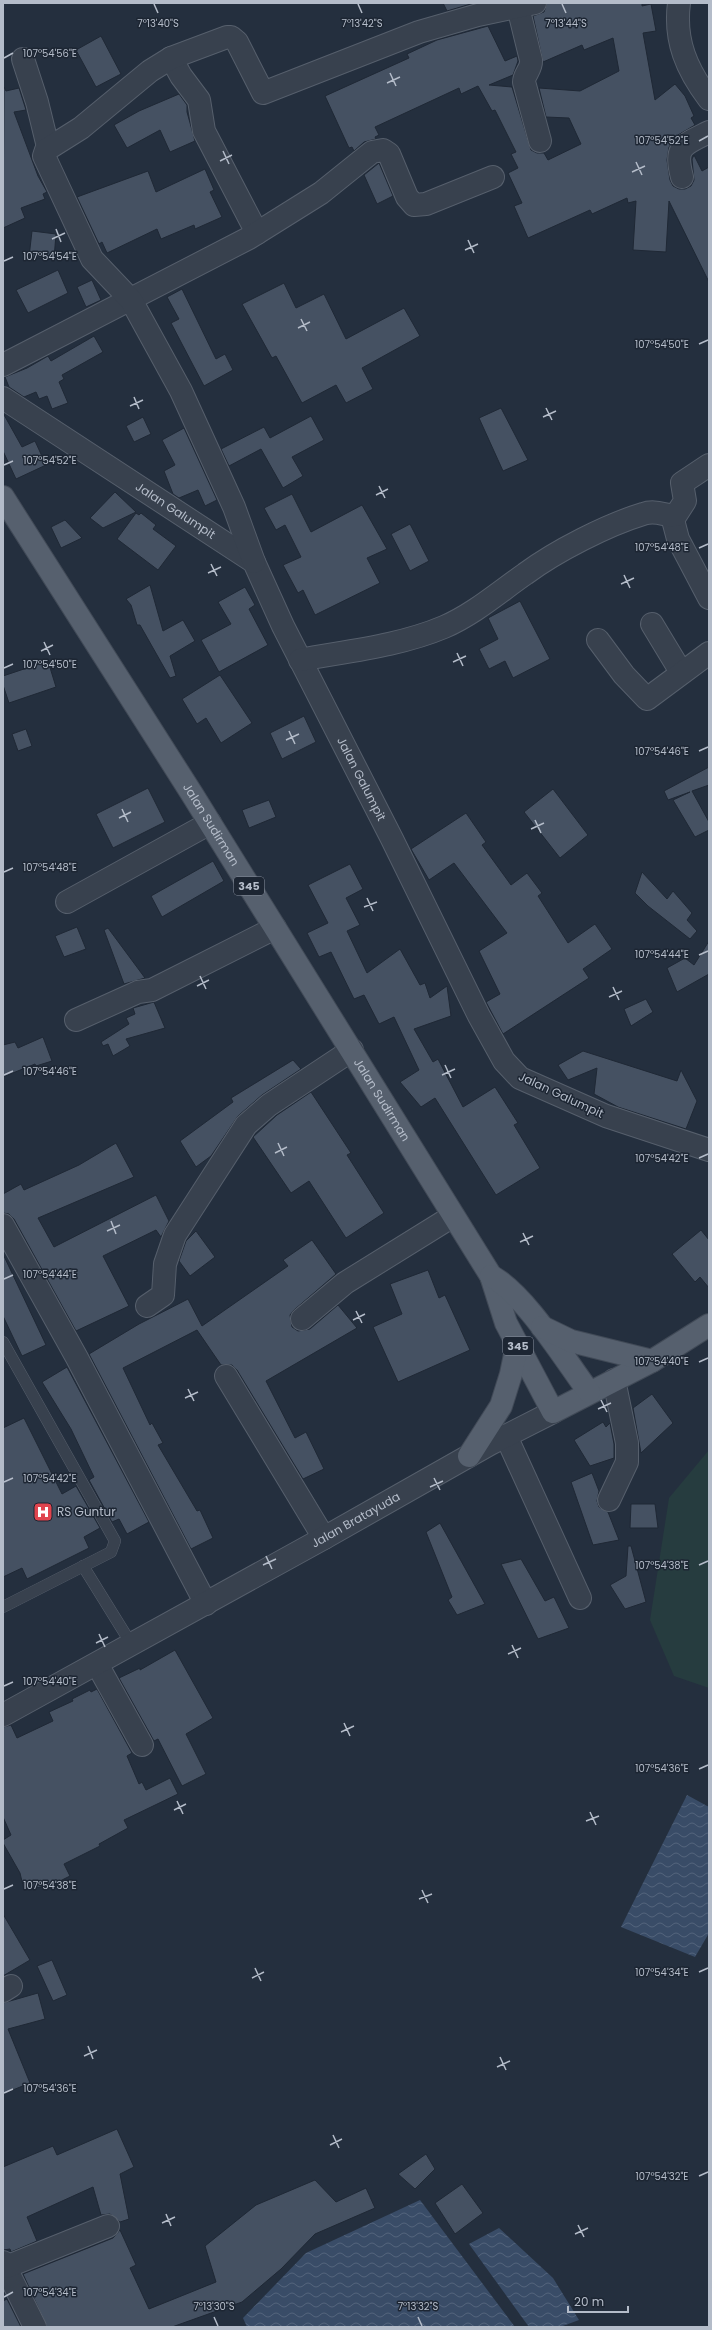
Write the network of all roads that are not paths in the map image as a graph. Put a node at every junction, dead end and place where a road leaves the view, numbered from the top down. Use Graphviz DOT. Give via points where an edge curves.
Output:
graph roads {
  1 [pos="679,3"];
  2 [pos="527,5"];
  3 [pos="171,58"];
  4 [pos="23,59"];
  5 [pos="709,99"];
  6 [pos="709,132"];
  7 [pos="540,141"];
  8 [pos="48,147"];
  9 [pos="493,177"];
  10 [pos="682,177"];
  11 [pos="257,233"];
  12 [pos="131,300"];
  13 [pos="3,365"];
  14 [pos="3,398"];
  15 [pos="709,465"];
  16 [pos="3,497"];
  17 [pos="672,516"];
  18 [pos="254,562"];
  19 [pos="709,598"];
  20 [pos="652,624"];
  21 [pos="598,640"];
  22 [pos="709,653"];
  23 [pos="300,660"];
  24 [pos="681,672"];
  25 [pos="210,823"];
  26 [pos="67,902"];
  27 [pos="275,928"];
  28 [pos="76,1020"];
  29 [pos="352,1050"];
  30 [pos="709,1150"];
  31 [pos="453,1216"];
  32 [pos="3,1226"];
  33 [pos="491,1276"];
  34 [pos="147,1306"];
  35 [pos="302,1319"];
  36 [pos="709,1325"];
  37 [pos="540,1326"];
  38 [pos="3,1342"];
  39 [pos="517,1345"];
  40 [pos="652,1361"];
  41 [pos="226,1376"];
  42 [pos="614,1380"];
  43 [pos="589,1392"];
  44 [pos="553,1412"];
  45 [pos="506,1436"];
  46 [pos="469,1456"];
  47 [pos="609,1500"];
  48 [pos="324,1538"];
  49 [pos="83,1566"];
  50 [pos="580,1598"];
  51 [pos="206,1604"];
  52 [pos="3,1607"];
  53 [pos="132,1645"];
  54 [pos="97,1664"];
  55 [pos="3,1715"];
  56 [pos="142,1745"];
  57 [pos="108,2226"];
  58 [pos="4,2264"];
  59 [pos="9,2290"];
  60 [pos="35,2327"];
  1 -- 5 [label="street" via="679,42 687,66"];
  2 -- 3 [label="street" via="478,15 399,39 264,93 259,89 237,42 231,37"];
  2 -- 7 [label="street" via="531,67 524,76 524,82"];
  3 -- 8 [label="street" via="150,71 81,128"];
  3 -- 11 [label="street" via="199,100 204,131"];
  4 -- 8 [label="street"];
  6 -- 10 [label="street" via="683,146 679,152 678,161"];
  8 -- 12 [label="street" via="44,156 92,259"];
  9 -- 11 [label="street" via="426,204 414,205 407,197 389,154 377,150 360,160 321,193"];
  11 -- 12 [label="street"];
  12 -- 13 [label="street"];
  12 -- 18 [label="street" via="181,391 234,507"];
  14 -- 18 [label="street, Jalan Galumpit"];
  15 -- 17 [label="street" via="682,483 685,501 678,514"];
  16 -- 25 [label="main road, Jalan Sudirman / 345"];
  17 -- 19 [label="street" via="678,539"];
  17 -- 23 [label="street" via="664,513 645,513 603,531 543,561 484,604 445,627 373,648"];
  18 -- 23 [label="street, Jalan Galumpit"];
  20 -- 24 [label="street"];
  21 -- 24 [label="street" via="624,675 647,699"];
  22 -- 24 [label="street"];
  23 -- 30 [label="street, Jalan Galumpit" via="479,1016 508,1066 520,1078 606,1116"];
  25 -- 26 [label="street"];
  25 -- 27 [label="main road, Jalan Sudirman / 345"];
  27 -- 28 [label="street" via="152,990 138,992"];
  27 -- 29 [label="main road, Jalan Sudirman / 345"];
  29 -- 31 [label="main road, Jalan Sudirman / 345"];
  29 -- 34 [label="street" via="269,1105 246,1125 175,1235 165,1264 163,1295"];
  31 -- 33 [label="main road, Jalan Sudirman / 345"];
  31 -- 35 [label="street" via="345,1283"];
  32 -- 51 [label="street" via="77,1358"];
  33 -- 37 [label="main road, 345" via="504,1282"];
  33 -- 39 [label="main road, 345" via="506,1323"];
  36 -- 40 [label="main road, Jalan Bratayuda"];
  37 -- 40 [label="main road, 345" via="572,1341"];
  37 -- 43 [label="main road, 345"];
  38 -- 49 [label="lane" via="115,1541 111,1552"];
  39 -- 44 [label="main road, 345"];
  39 -- 46 [label="main road, 345" via="501,1406"];
  40 -- 42 [label="main road, Jalan Bratayuda"];
  41 -- 48 [label="street"];
  42 -- 43 [label="main road, Jalan Bratayuda"];
  42 -- 47 [label="street" via="627,1443 627,1462"];
  43 -- 44 [label="main road, Jalan Bratayuda"];
  44 -- 45 [label="street, Jalan Bratayuda"];
  45 -- 46 [label="street, Jalan Bratayuda"];
  45 -- 50 [label="street"];
  46 -- 48 [label="street, Jalan Bratayuda"];
  48 -- 51 [label="street, Jalan Bratayuda"];
  49 -- 52 [label="lane"];
  49 -- 53 [label="lane"];
  51 -- 53 [label="street, Jalan Bratayuda"];
  53 -- 54 [label="street, Jalan Bratayuda"];
  54 -- 55 [label="street, Jalan Bratayuda"];
  54 -- 56 [label="street"];
  57 -- 58 [label="street"];
  58 -- 59 [label="street"];
  59 -- 60 [label="street"];
}
